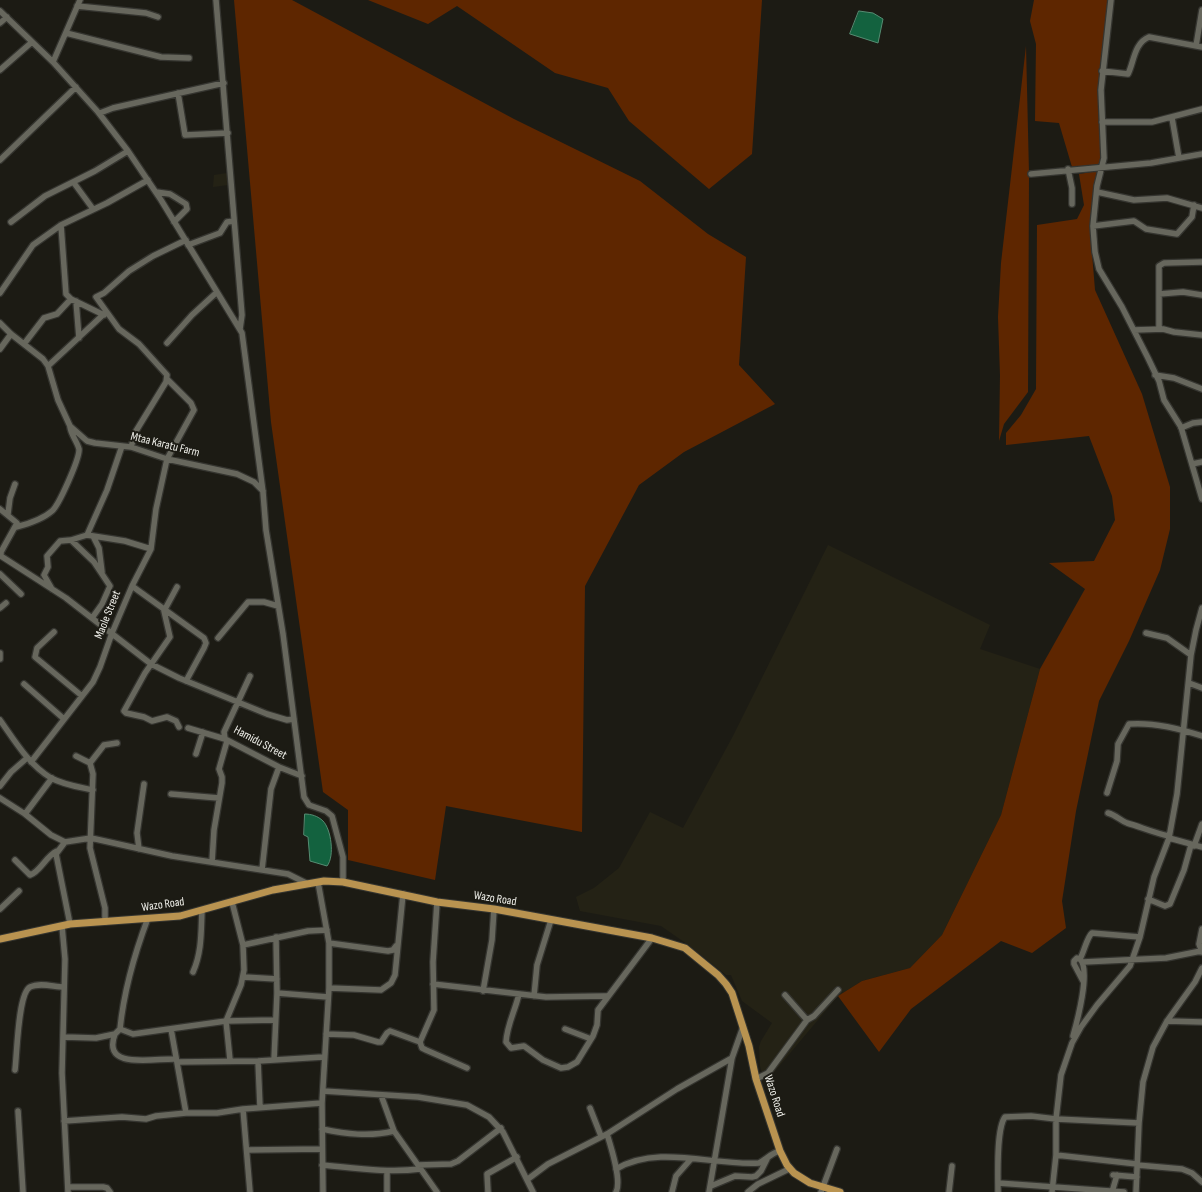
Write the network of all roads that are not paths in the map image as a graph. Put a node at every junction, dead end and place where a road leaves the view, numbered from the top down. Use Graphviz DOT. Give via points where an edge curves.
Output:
graph roads {
  1 [pos="80,0"];
  2 [pos="216,0"];
  3 [pos="1111,0"];
  4 [pos="77,6"];
  5 [pos="0,10"];
  6 [pos="1202,10"];
  7 [pos="7,17"];
  8 [pos="158,17"];
  9 [pos="0,23"];
  10 [pos="1201,28"];
  11 [pos="66,33"];
  12 [pos="32,42"];
  13 [pos="1199,46"];
  14 [pos="189,58"];
  15 [pos="53,62"];
  16 [pos="0,70"];
  17 [pos="1102,71"];
  18 [pos="224,82"];
  19 [pos="76,87"];
  20 [pos="178,93"];
  21 [pos="1202,109"];
  22 [pos="100,113"];
  23 [pos="1172,118"];
  24 [pos="1102,122"];
  25 [pos="228,133"];
  26 [pos="128,151"];
  27 [pos="1202,154"];
  28 [pos="1179,158"];
  29 [pos="0,160"];
  30 [pos="1102,167"];
  31 [pos="1068,170"];
  32 [pos="1031,174"];
  33 [pos="148,180"];
  34 [pos="74,183"];
  35 [pos="156,192"];
  36 [pos="1097,192"];
  37 [pos="1072,204"];
  38 [pos="1194,205"];
  39 [pos="1202,208"];
  40 [pos="92,209"];
  41 [pos="234,221"];
  42 [pos="11,222"];
  43 [pos="174,222"];
  44 [pos="61,225"];
  45 [pos="1093,226"];
  46 [pos="187,243"];
  47 [pos="1202,262"];
  48 [pos="217,292"];
  49 [pos="0,293"];
  50 [pos="1159,294"];
  51 [pos="1202,295"];
  52 [pos="73,300"];
  53 [pos="105,313"];
  54 [pos="0,323"];
  55 [pos="240,329"];
  56 [pos="1159,329"];
  57 [pos="1134,330"];
  58 [pos="11,334"];
  59 [pos="1202,335"];
  60 [pos="79,338"];
  61 [pos="167,343"];
  62 [pos="24,344"];
  63 [pos="0,349"];
  64 [pos="48,366"];
  65 [pos="1155,375"];
  66 [pos="167,379"];
  67 [pos="1202,389"];
  68 [pos="1202,422"];
  69 [pos="70,426"];
  70 [pos="1182,428"];
  71 [pos="122,446"];
  72 [pos="130,447"];
  73 [pos="167,459"];
  74 [pos="1202,462"];
  75 [pos="1192,464"];
  76 [pos="15,484"];
  77 [pos="263,492"];
  78 [pos="1202,498"];
  79 [pos="0,509"];
  80 [pos="8,514"];
  81 [pos="16,527"];
  82 [pos="90,536"];
  83 [pos="71,540"];
  84 [pos="151,549"];
  85 [pos="102,572"];
  86 [pos="0,574"];
  87 [pos="132,586"];
  88 [pos="177,587"];
  89 [pos="53,590"];
  90 [pos="21,594"];
  91 [pos="276,596"];
  92 [pos="264,602"];
  93 [pos="6,603"];
  94 [pos="278,606"];
  95 [pos="0,608"];
  96 [pos="165,608"];
  97 [pos="1202,608"];
  98 [pos="92,618"];
  99 [pos="54,632"];
  100 [pos="112,633"];
  101 [pos="1146,633"];
  102 [pos="218,638"];
  103 [pos="0,653"];
  104 [pos="1191,655"];
  105 [pos="0,659"];
  106 [pos="151,664"];
  107 [pos="250,676"];
  108 [pos="186,681"];
  109 [pos="1188,683"];
  110 [pos="24,684"];
  111 [pos="1202,688"];
  112 [pos="82,696"];
  113 [pos="238,702"];
  114 [pos="64,719"];
  115 [pos="294,719"];
  116 [pos="0,720"];
  117 [pos="179,727"];
  118 [pos="188,728"];
  119 [pos="1185,731"];
  120 [pos="203,732"];
  121 [pos="1202,736"];
  122 [pos="226,740"];
  123 [pos="117,743"];
  124 [pos="196,754"];
  125 [pos="76,756"];
  126 [pos="29,760"];
  127 [pos="90,764"];
  128 [pos="279,767"];
  129 [pos="302,776"];
  130 [pos="52,778"];
  131 [pos="144,784"];
  132 [pos="0,786"];
  133 [pos="93,790"];
  134 [pos="1107,793"];
  135 [pos="171,794"];
  136 [pos="0,798"];
  137 [pos="219,798"];
  138 [pos="1108,813"];
  139 [pos="25,814"];
  140 [pos="1202,824"];
  141 [pos="1169,837"];
  142 [pos="91,838"];
  143 [pos="65,842"];
  144 [pos="1192,845"];
  145 [pos="1202,847"];
  146 [pos="139,849"];
  147 [pos="57,851"];
  148 [pos="15,860"];
  149 [pos="212,862"];
  150 [pos="262,870"];
  151 [pos="318,882"];
  152 [pos="343,882"];
  153 [pos="306,883"];
  154 [pos="19,891"];
  155 [pos="403,894"];
  156 [pos="1148,899"];
  157 [pos="232,902"];
  158 [pos="436,902"];
  159 [pos="1157,903"];
  160 [pos="0,909"];
  161 [pos="494,909"];
  162 [pos="1146,909"];
  163 [pos="202,910"];
  164 [pos="148,918"];
  165 [pos="551,920"];
  166 [pos="105,922"];
  167 [pos="70,924"];
  168 [pos="62,926"];
  169 [pos="1202,929"];
  170 [pos="327,930"];
  171 [pos="276,937"];
  172 [pos="1140,937"];
  173 [pos="652,938"];
  174 [pos="0,939"];
  175 [pos="329,943"];
  176 [pos="243,945"];
  177 [pos="396,946"];
  178 [pos="1202,952"];
  179 [pos="1132,960"];
  180 [pos="1081,961"];
  181 [pos="1202,968"];
  182 [pos="193,972"];
  183 [pos="244,977"];
  184 [pos="1202,978"];
  185 [pos="277,979"];
  186 [pos="1083,981"];
  187 [pos="1196,982"];
  188 [pos="434,984"];
  189 [pos="64,987"];
  190 [pos="329,988"];
  191 [pos="838,990"];
  192 [pos="483,991"];
  193 [pos="277,993"];
  194 [pos="519,994"];
  195 [pos="785,995"];
  196 [pos="534,996"];
  197 [pos="607,996"];
  198 [pos="328,997"];
  199 [pos="274,1020"];
  200 [pos="807,1020"];
  201 [pos="226,1021"];
  202 [pos="1167,1021"];
  203 [pos="1202,1022"];
  204 [pos="743,1026"];
  205 [pos="120,1029"];
  206 [pos="171,1029"];
  207 [pos="565,1029"];
  208 [pos="115,1034"];
  209 [pos="326,1034"];
  210 [pos="64,1037"];
  211 [pos="591,1039"];
  212 [pos="420,1042"];
  213 [pos="1072,1043"];
  214 [pos="323,1057"];
  215 [pos="732,1058"];
  216 [pos="176,1060"];
  217 [pos="230,1060"];
  218 [pos="274,1060"];
  219 [pos="258,1061"];
  220 [pos="467,1068"];
  221 [pos="15,1070"];
  222 [pos="756,1079"];
  223 [pos="323,1091"];
  224 [pos="381,1095"];
  225 [pos="322,1103"];
  226 [pos="260,1107"];
  227 [pos="590,1108"];
  228 [pos="243,1109"];
  229 [pos="18,1111"];
  230 [pos="186,1113"];
  231 [pos="1056,1119"];
  232 [pos="64,1122"];
  233 [pos="1139,1123"];
  234 [pos="501,1128"];
  235 [pos="322,1129"];
  236 [pos="394,1131"];
  237 [pos="607,1134"];
  238 [pos="601,1136"];
  239 [pos="322,1149"];
  240 [pos="837,1149"];
  241 [pos="247,1150"];
  242 [pos="780,1151"];
  243 [pos="1056,1155"];
  244 [pos="517,1157"];
  245 [pos="691,1159"];
  246 [pos="767,1159"];
  247 [pos="716,1161"];
  248 [pos="1137,1164"];
  249 [pos="322,1165"];
  250 [pos="952,1166"];
  251 [pos="419,1167"];
  252 [pos="616,1169"];
  253 [pos="789,1169"];
  254 [pos="387,1171"];
  255 [pos="1137,1177"];
  256 [pos="528,1179"];
  257 [pos="1202,1182"];
  258 [pos="998,1183"];
  259 [pos="710,1189"];
  260 [pos="822,1189"];
  261 [pos="1053,1189"];
  262 [pos="68,1190"];
  263 [pos="1112,1191"];
  264 [pos="22,1192"];
  265 [pos="110,1192"];
  266 [pos="250,1192"];
  267 [pos="323,1192"];
  268 [pos="387,1192"];
  269 [pos="437,1192"];
  270 [pos="488,1192"];
  271 [pos="533,1192"];
  272 [pos="616,1192"];
  273 [pos="672,1192"];
  274 [pos="748,1192"];
  275 [pos="840,1192"];
  276 [pos="949,1192"];
  277 [pos="998,1192"];
  278 [pos="1124,1192"];
  279 [pos="1136,1192"];
  1 -- 4 [label="street"];
  2 -- 18 [label="street"];
  3 -- 17 [label="street" via="1108,40"];
  4 -- 8 [label="street" via="146,13"];
  4 -- 11 [label="street"];
  5 -- 7 [label="street"];
  6 -- 10 [label="street"];
  7 -- 9 [label="street"];
  7 -- 12 [label="street"];
  10 -- 13 [label="street"];
  11 -- 14 [label="street" via="166,58"];
  11 -- 15 [label="street"];
  12 -- 15 [label="street"];
  12 -- 16 [label="street"];
  13 -- 17 [label="street" via="1147,37 1135,54 1128,74"];
  15 -- 19 [label="street"];
  17 -- 24 [label="street"];
  18 -- 20 [label="street"];
  18 -- 25 [label="street"];
  19 -- 22 [label="street"];
  19 -- 29 [label="street"];
  20 -- 22 [label="street"];
  20 -- 25 [label="street" via="185,135"];
  21 -- 23 [label="street"];
  22 -- 26 [label="street"];
  23 -- 24 [label="street" via="1152,122"];
  23 -- 28 [label="street"];
  24 -- 30 [label="street"];
  25 -- 41 [label="street"];
  26 -- 33 [label="street"];
  26 -- 34 [label="street"];
  27 -- 28 [label="street"];
  28 -- 30 [label="street"];
  30 -- 31 [label="street"];
  30 -- 36 [label="street"];
  31 -- 32 [label="street"];
  31 -- 37 [label="street"];
  33 -- 35 [label="street"];
  33 -- 40 [label="street"];
  34 -- 40 [label="street"];
  34 -- 42 [label="street" via="45,196"];
  35 -- 43 [label="street"];
  35 -- 43 [label="street" via="170,194 186,204 187,209"];
  36 -- 38 [label="street" via="1134,200 1167,198"];
  36 -- 45 [label="street"];
  38 -- 39 [label="street"];
  38 -- 45 [label="street" via="1192,217 1177,234 1146,229 1134,221"];
  40 -- 44 [label="street"];
  41 -- 46 [label="street" via="227,222 220,233"];
  41 -- 55 [label="street" via="242,315"];
  43 -- 46 [label="street"];
  44 -- 49 [label="street" via="33,245"];
  44 -- 52 [label="street" via="66,266 66,294"];
  45 -- 57 [label="street" via="1097,264"];
  46 -- 48 [label="street"];
  46 -- 53 [label="street" via="152,256 129,270 104,293 97,295 96,299"];
  47 -- 50 [label="street" via="1160,264"];
  48 -- 55 [label="street"];
  48 -- 61 [label="street"];
  50 -- 51 [label="street" via="1183,292"];
  50 -- 56 [label="street"];
  52 -- 53 [label="street"];
  52 -- 60 [label="street"];
  52 -- 62 [label="street" via="57,314 44,318"];
  53 -- 60 [label="street"];
  53 -- 66 [label="street" via="119,329 156,361"];
  54 -- 58 [label="street, Mtaa Karatu Farm"];
  55 -- 77 [label="street"];
  56 -- 57 [label="street"];
  56 -- 59 [label="street"];
  57 -- 65 [label="street"];
  58 -- 62 [label="street, Mtaa Karatu Farm"];
  58 -- 63 [label="street"];
  60 -- 64 [label="street"];
  62 -- 64 [label="street, Mtaa Karatu Farm"];
  64 -- 69 [label="street, Mtaa Karatu Farm" via="61,409"];
  65 -- 67 [label="street" via="1174,378"];
  65 -- 70 [label="street" via="1164,400"];
  66 -- 72 [label="street" via="133,436"];
  66 -- 73 [label="street, Maole Street" via="191,403 194,410"];
  68 -- 70 [label="street"];
  69 -- 71 [label="street, Mtaa Karatu Farm" via="87,441"];
  69 -- 81 [label="street" via="78,449 78,459 59,502 53,511"];
  70 -- 75 [label="street"];
  71 -- 72 [label="street, Mtaa Karatu Farm"];
  71 -- 82 [label="street"];
  72 -- 73 [label="street, Mtaa Karatu Farm"];
  73 -- 77 [label="street, Mtaa Karatu Farm" via="236,474 254,482"];
  73 -- 84 [label="street, Maole Street" via="156,509"];
  74 -- 75 [label="street"];
  75 -- 78 [label="street"];
  76 -- 80 [label="street"];
  77 -- 91 [label="street"];
  79 -- 80 [label="street"];
  80 -- 81 [label="street" via="16,520"];
  81 -- 89 [label="street" via="1,556"];
  82 -- 83 [label="street"];
  82 -- 84 [label="street" via="126,541"];
  82 -- 85 [label="street" via="99,548"];
  83 -- 85 [label="street"];
  83 -- 89 [label="street" via="60,541 47,556 48,567 44,575"];
  84 -- 87 [label="street, Maole Street"];
  85 -- 98 [label="street" via="110,586"];
  86 -- 90 [label="street"];
  87 -- 96 [label="street"];
  87 -- 100 [label="street, Maole Street"];
  88 -- 96 [label="street"];
  89 -- 98 [label="street"];
  91 -- 92 [label="street"];
  91 -- 94 [label="street"];
  92 -- 94 [label="street"];
  92 -- 102 [label="street" via="248,602"];
  93 -- 95 [label="street"];
  94 -- 115 [label="street"];
  96 -- 106 [label="street" via="170,637"];
  96 -- 108 [label="street" via="204,638 206,643"];
  97 -- 104 [label="street"];
  98 -- 100 [label="street"];
  99 -- 112 [label="street" via="37,648 35,657"];
  100 -- 106 [label="street"];
  100 -- 112 [label="street, Maole Street" via="93,682"];
  101 -- 104 [label="street" via="1167,638"];
  103 -- 105 [label="street"];
  104 -- 109 [label="street"];
  106 -- 108 [label="street"];
  106 -- 117 [label="street" via="124,711 152,721 167,717 177,722"];
  107 -- 113 [label="street, Hamidu Street"];
  108 -- 113 [label="street"];
  109 -- 111 [label="street"];
  109 -- 119 [label="street"];
  110 -- 114 [label="street"];
  112 -- 114 [label="street, Maole Street"];
  113 -- 115 [label="street" via="278,718"];
  113 -- 122 [label="street, Hamidu Street" via="224,732"];
  114 -- 126 [label="street, Maole Street"];
  115 -- 129 [label="street"];
  116 -- 126 [label="street"];
  118 -- 120 [label="street"];
  119 -- 121 [label="street"];
  119 -- 134 [label="street" via="1151,724 1138,723 1127,726 1118,744 1117,760"];
  119 -- 141 [label="street"];
  120 -- 122 [label="street"];
  120 -- 124 [label="street"];
  122 -- 128 [label="street, Hamidu Street"];
  122 -- 137 [label="street" via="219,769 222,777"];
  123 -- 127 [label="street" via="104,745"];
  125 -- 127 [label="street"];
  126 -- 130 [label="street"];
  126 -- 132 [label="street, Maole Street" via="11,772"];
  127 -- 133 [label="street"];
  128 -- 129 [label="street, Hamidu Street"];
  128 -- 150 [label="street" via="271,789"];
  129 -- 152 [label="street" via="306,802 330,813 334,820 343,857"];
  130 -- 133 [label="street"];
  130 -- 139 [label="street"];
  131 -- 146 [label="street" via="136,834"];
  133 -- 142 [label="street"];
  135 -- 137 [label="street"];
  136 -- 139 [label="street"];
  137 -- 149 [label="street"];
  138 -- 141 [label="street" via="1127,823"];
  139 -- 143 [label="street" via="51,835"];
  140 -- 144 [label="street"];
  141 -- 144 [label="street"];
  141 -- 156 [label="street"];
  142 -- 143 [label="street"];
  142 -- 146 [label="street"];
  142 -- 166 [label="street" via="93,864 105,908"];
  143 -- 147 [label="street"];
  144 -- 145 [label="street"];
  144 -- 159 [label="street" via="1170,904 1167,907"];
  146 -- 149 [label="street"];
  147 -- 148 [label="street" via="48,856 30,876"];
  147 -- 167 [label="street"];
  149 -- 150 [label="street"];
  150 -- 153 [label="street" via="288,874"];
  151 -- 152 [label="main road, Wazo Road"];
  151 -- 153 [label="main road, Wazo Road"];
  151 -- 170 [label="street"];
  152 -- 155 [label="main road, Wazo Road"];
  153 -- 157 [label="main road, Wazo Road"];
  154 -- 160 [label="street"];
  155 -- 158 [label="main road, Wazo Road"];
  155 -- 177 [label="street"];
  156 -- 159 [label="street"];
  156 -- 162 [label="street"];
  157 -- 163 [label="main road, Wazo Road"];
  157 -- 176 [label="street"];
  158 -- 161 [label="main road, Wazo Road"];
  158 -- 188 [label="street"];
  159 -- 162 [label="street"];
  161 -- 165 [label="main road, Wazo Road"];
  161 -- 192 [label="street" via="492,940"];
  162 -- 172 [label="street"];
  163 -- 164 [label="main road, Wazo Road" via="180,916"];
  163 -- 182 [label="street" via="200,954"];
  164 -- 166 [label="main road, Wazo Road"];
  164 -- 205 [label="street" via="135,951 126,987"];
  165 -- 173 [label="main road, Wazo Road"];
  165 -- 196 [label="street" via="537,965"];
  166 -- 167 [label="main road, Wazo Road"];
  167 -- 168 [label="main road, Wazo Road"];
  168 -- 174 [label="main road, Wazo Road"];
  168 -- 189 [label="street"];
  169 -- 178 [label="street" via="1199,944"];
  170 -- 171 [label="street"];
  170 -- 175 [label="street"];
  171 -- 176 [label="street"];
  171 -- 185 [label="street"];
  172 -- 179 [label="street"];
  172 -- 180 [label="street" via="1092,933 1089,935"];
  173 -- 197 [label="street"];
  173 -- 204 [label="main road, Wazo Road" via="685,948 718,975 732,993"];
  175 -- 177 [label="street" via="388,951"];
  175 -- 190 [label="street"];
  176 -- 183 [label="street"];
  177 -- 190 [label="street" via="395,975 386,987 381,990"];
  178 -- 179 [label="street"];
  179 -- 180 [label="street"];
  179 -- 213 [label="street" via="1130,966 1097,1005"];
  180 -- 186 [label="street"];
  180 -- 186 [label="street" via="1076,959 1074,964"];
  181 -- 187 [label="street"];
  183 -- 185 [label="street"];
  183 -- 201 [label="street"];
  184 -- 187 [label="street"];
  185 -- 193 [label="street"];
  186 -- 213 [label="street" via="1083,999"];
  187 -- 202 [label="street"];
  188 -- 192 [label="street"];
  188 -- 212 [label="street" via="434,1010"];
  189 -- 210 [label="street"];
  189 -- 221 [label="street" via="36,985 24,992"];
  190 -- 198 [label="street"];
  191 -- 200 [label="street"];
  192 -- 194 [label="street"];
  193 -- 198 [label="street"];
  193 -- 199 [label="street"];
  194 -- 196 [label="street"];
  194 -- 211 [label="street" via="507,1030 506,1042 511,1048 524,1046 553,1065 568,1067 577,1062"];
  195 -- 200 [label="street"];
  196 -- 197 [label="street"];
  197 -- 211 [label="street" via="598,1010"];
  198 -- 209 [label="street"];
  199 -- 201 [label="street"];
  199 -- 218 [label="street"];
  200 -- 222 [label="street" via="768,1073"];
  201 -- 206 [label="street"];
  201 -- 217 [label="street"];
  202 -- 203 [label="street"];
  202 -- 233 [label="street" via="1158,1036 1143,1082"];
  204 -- 215 [label="street"];
  204 -- 222 [label="main road, Wazo Road"];
  205 -- 206 [label="street" via="133,1034"];
  205 -- 208 [label="street"];
  206 -- 216 [label="street"];
  207 -- 211 [label="street"];
  208 -- 210 [label="street" via="96,1038"];
  208 -- 216 [label="street" via="112,1047 117,1057 148,1061"];
  209 -- 212 [label="street" via="354,1035 381,1042 390,1031"];
  209 -- 214 [label="street"];
  210 -- 232 [label="street"];
  212 -- 220 [label="street" via="422,1048"];
  213 -- 231 [label="street" via="1061,1075"];
  214 -- 218 [label="street"];
  214 -- 223 [label="street"];
  215 -- 237 [label="street" via="677,1089"];
  215 -- 247 [label="street"];
  216 -- 217 [label="street"];
  216 -- 230 [label="street"];
  217 -- 219 [label="street"];
  218 -- 219 [label="street"];
  219 -- 226 [label="street"];
  222 -- 242 [label="main road, Wazo Road"];
  223 -- 224 [label="street"];
  223 -- 225 [label="street"];
  224 -- 234 [label="street" via="418,1097 467,1105 489,1117"];
  224 -- 236 [label="street"];
  225 -- 226 [label="street"];
  225 -- 235 [label="street"];
  226 -- 228 [label="street"];
  227 -- 238 [label="street"];
  228 -- 230 [label="street" via="217,1113"];
  228 -- 241 [label="street"];
  229 -- 264 [label="street"];
  230 -- 232 [label="street" via="146,1119 122,1117"];
  231 -- 233 [label="street"];
  231 -- 243 [label="street"];
  231 -- 258 [label="street" via="1031,1116 1004,1118 1000,1137"];
  232 -- 262 [label="street"];
  233 -- 248 [label="street"];
  234 -- 244 [label="street"];
  234 -- 251 [label="street" via="451,1164"];
  235 -- 236 [label="street" via="378,1135"];
  235 -- 239 [label="street"];
  236 -- 251 [label="street"];
  237 -- 238 [label="street"];
  237 -- 252 [label="street"];
  238 -- 256 [label="street" via="548,1164"];
  239 -- 241 [label="street"];
  239 -- 249 [label="street"];
  240 -- 260 [label="street"];
  241 -- 266 [label="street"];
  242 -- 246 [label="street" via="774,1152"];
  242 -- 253 [label="main road, Wazo Road"];
  243 -- 248 [label="street"];
  243 -- 261 [label="street"];
  244 -- 256 [label="street"];
  244 -- 270 [label="street" via="487,1174"];
  245 -- 247 [label="street"];
  245 -- 252 [label="street" via="669,1156 642,1159 630,1161"];
  245 -- 273 [label="street" via="676,1176"];
  246 -- 247 [label="street" via="759,1163"];
  246 -- 259 [label="street" via="756,1176 735,1176"];
  247 -- 259 [label="street"];
  248 -- 255 [label="street"];
  248 -- 257 [label="street" via="1182,1170 1192,1173"];
  249 -- 254 [label="street" via="357,1169 377,1168"];
  249 -- 267 [label="street"];
  250 -- 276 [label="street"];
  251 -- 254 [label="street"];
  251 -- 269 [label="street"];
  252 -- 272 [label="street"];
  253 -- 260 [label="main road, Wazo Road"];
  253 -- 274 [label="street" via="758,1184"];
  254 -- 268 [label="street"];
  255 -- 263 [label="street" via="1115,1175"];
  255 -- 279 [label="street"];
  256 -- 271 [label="street"];
  258 -- 261 [label="street"];
  258 -- 277 [label="street"];
  260 -- 275 [label="main road, Wazo Road"];
  261 -- 263 [label="street"];
  262 -- 265 [label="street" via="103,1187"];
  263 -- 278 [label="street"];
}
